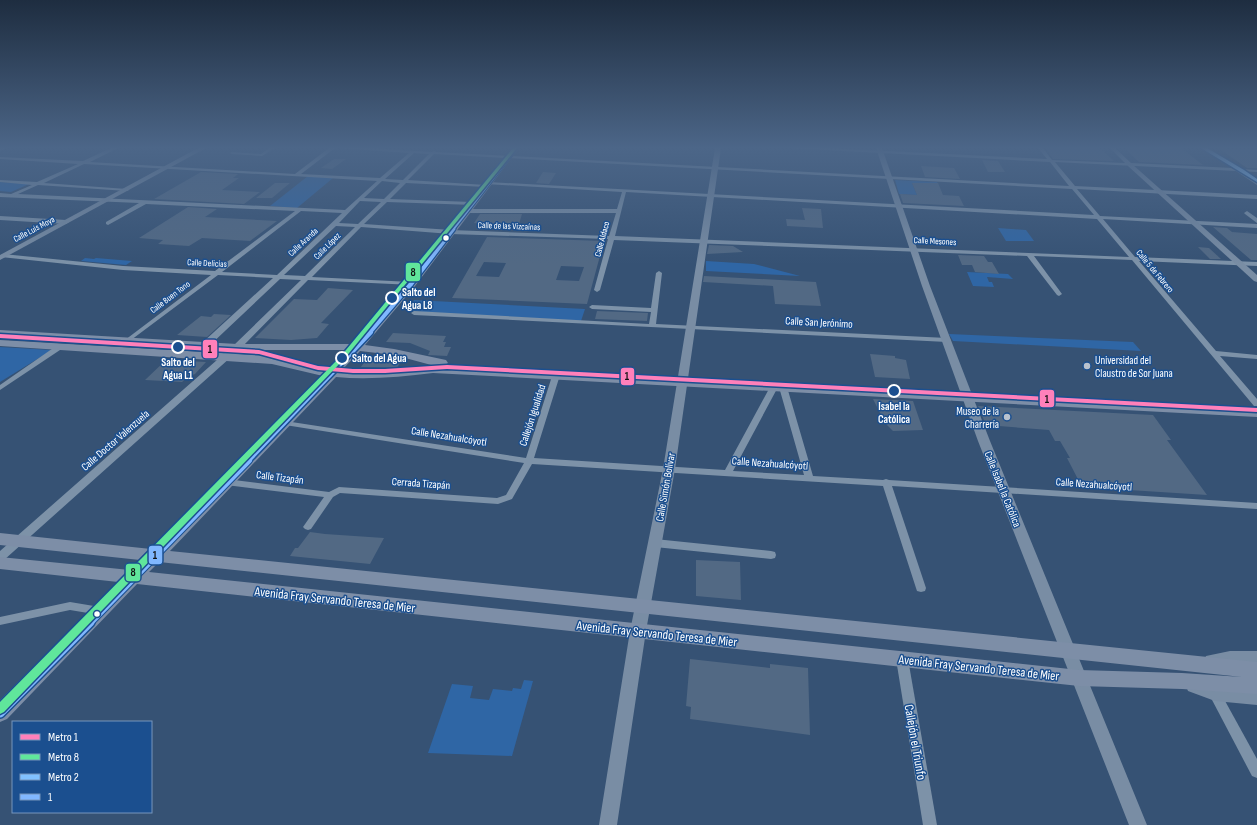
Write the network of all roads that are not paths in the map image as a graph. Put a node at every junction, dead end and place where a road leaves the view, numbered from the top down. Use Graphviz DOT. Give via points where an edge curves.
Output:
graph roads {
  1 [pos="31,186"];
  2 [pos="74,186"];
  3 [pos="133,186"];
  4 [pos="373,186"];
  5 [pos="398,186"];
  6 [pos="486,186"];
  7 [pos="516,186"];
  8 [pos="712,186"];
  9 [pos="892,186"];
  10 [pos="1063,186"];
  11 [pos="1154,186"];
  12 [pos="1073,187"];
  13 [pos="126,190"];
  14 [pos="624,192"];
  15 [pos="1160,192"];
  16 [pos="0,195"];
  17 [pos="10,196"];
  18 [pos="710,197"];
  19 [pos="1257,197"];
  20 [pos="359,199"];
  21 [pos="107,200"];
  22 [pos="385,200"];
  23 [pos="0,201"];
  24 [pos="145,202"];
  25 [pos="899,207"];
  26 [pos="470,208"];
  27 [pos="300,210"];
  28 [pos="619,211"];
  29 [pos="346,212"];
  30 [pos="1257,214"];
  31 [pos="1098,217"];
  32 [pos="0,218"];
  33 [pos="1257,221"];
  34 [pos="66,222"];
  35 [pos="108,223"];
  36 [pos="1194,223"];
  37 [pos="335,224"];
  38 [pos="359,226"];
  39 [pos="1257,226"];
  40 [pos="451,232"];
  41 [pos="611,238"];
  42 [pos="703,241"];
  43 [pos="913,249"];
  44 [pos="1028,254"];
  45 [pos="2,257"];
  46 [pos="1133,258"];
  47 [pos="1239,263"];
  48 [pos="1257,264"];
  49 [pos="217,273"];
  50 [pos="659,273"];
  51 [pos="278,276"];
  52 [pos="308,278"];
  53 [pos="1257,279"];
  54 [pos="411,284"];
  55 [pos="597,290"];
  56 [pos="1059,294"];
  57 [pos="592,307"];
  58 [pos="654,310"];
  59 [pos="414,313"];
  60 [pos="652,326"];
  61 [pos="690,327"];
  62 [pos="0,333"];
  63 [pos="947,340"];
  64 [pos="127,341"];
  65 [pos="0,343"];
  66 [pos="205,345"];
  67 [pos="62,346"];
  68 [pos="238,347"];
  69 [pos="357,347"];
  70 [pos="1214,353"];
  71 [pos="227,356"];
  72 [pos="1257,357"];
  73 [pos="332,373"];
  74 [pos="556,375"];
  75 [pos="682,379"];
  76 [pos="778,387"];
  77 [pos="0,388"];
  78 [pos="967,394"];
  79 [pos="1257,405"];
  80 [pos="1257,413"];
  81 [pos="284,423"];
  82 [pos="529,461"];
  83 [pos="669,469"];
  84 [pos="728,472"];
  85 [pos="809,478"];
  86 [pos="226,482"];
  87 [pos="886,482"];
  88 [pos="1003,491"];
  89 [pos="330,495"];
  90 [pos="1257,506"];
  91 [pos="308,527"];
  92 [pos="0,539"];
  93 [pos="18,541"];
  94 [pos="655,543"];
  95 [pos="771,555"];
  96 [pos="154,556"];
  97 [pos="0,557"];
  98 [pos="0,563"];
  99 [pos="133,577"];
  100 [pos="921,588"];
  101 [pos="642,607"];
  102 [pos="100,611"];
  103 [pos="0,621"];
  104 [pos="638,631"];
  105 [pos="1067,651"];
  106 [pos="1257,658"];
  107 [pos="902,659"];
  108 [pos="1198,664"];
  109 [pos="1257,670"];
  110 [pos="1079,678"];
  111 [pos="1182,681"];
  112 [pos="1257,686"];
  113 [pos="1215,694"];
  114 [pos="1257,698"];
  115 [pos="0,713"];
  116 [pos="1257,772"];
  117 [pos="608,825"];
  118 [pos="930,825"];
  119 [pos="1138,825"];
  1 -- 17 [label="street"];
  2 -- 13 [label="street"];
  3 -- 13 [label="street, Calle Luis Moya"];
  4 -- 20 [label="street, Calle Aranda"];
  5 -- 22 [label="street, Calle López"];
  6 -- 26 [label="main road"];
  7 -- 14 [label="street"];
  8 -- 18 [label="street, Calle Simón Bolívar"];
  9 -- 25 [label="street, Calle Isabel la Católica"];
  10 -- 12 [label="street"];
  11 -- 15 [label="street"];
  12 -- 15 [label="street"];
  12 -- 31 [label="street, Calle 5 de Febrero"];
  13 -- 21 [label="street, Calle Luis Moya"];
  14 -- 18 [label="street"];
  14 -- 28 [label="street, Calle Aldaco"];
  15 -- 19 [label="street"];
  15 -- 36 [label="street"];
  16 -- 17 [label="street"];
  17 -- 21 [label="street"];
  17 -- 23 [label="street"];
  18 -- 25 [label="street"];
  18 -- 42 [label="street, Calle Simón Bolívar"];
  20 -- 22 [label="street"];
  20 -- 29 [label="street, Calle Aranda"];
  21 -- 24 [label="street"];
  21 -- 34 [label="street, Calle Luis Moya"];
  22 -- 26 [label="street"];
  22 -- 38 [label="street, Calle López"];
  24 -- 27 [label="street"];
  24 -- 35 [label="street"];
  25 -- 31 [label="street"];
  25 -- 43 [label="street, Calle Isabel la Católica"];
  26 -- 28 [label="street"];
  26 -- 40 [label="main road"];
  27 -- 29 [label="street"];
  27 -- 49 [label="street, Calle Buen Tono"];
  28 -- 41 [label="street, Calle Aldaco"];
  29 -- 37 [label="street, Calle Aranda"];
  30 -- 33 [label="street" via="1247,213"];
  31 -- 36 [label="street"];
  31 -- 46 [label="street, Calle 5 de Febrero"];
  32 -- 34 [label="street"];
  34 -- 45 [label="street, Calle Luis Moya"];
  36 -- 39 [label="street"];
  36 -- 47 [label="street"];
  37 -- 38 [label="street, Calle de las Vizcaínas"];
  37 -- 51 [label="street, Calle Aranda"];
  38 -- 40 [label="street, Calle de las Vizcaínas"];
  38 -- 52 [label="street, Calle López"];
  40 -- 41 [label="street, Calle de las Vizcaínas"];
  40 -- 54 [label="main road"];
  41 -- 42 [label="street, Calle Mesones"];
  41 -- 55 [label="street, Calle Aldaco"];
  42 -- 43 [label="street, Calle Mesones"];
  42 -- 61 [label="street, Calle Simón Bolívar"];
  43 -- 44 [label="street, Calle Mesones"];
  43 -- 63 [label="street, Calle Isabel la Católica"];
  44 -- 46 [label="street, Calle Mesones"];
  44 -- 56 [label="street"];
  45 -- 49 [label="street, Calle Delicias"];
  46 -- 47 [label="street, Calle Mesones"];
  46 -- 70 [label="street, Calle 5 de Febrero"];
  47 -- 48 [label="street, Calle Mesones"];
  47 -- 53 [label="street"];
  49 -- 51 [label="street, Calle Delicias"];
  49 -- 64 [label="street, Calle Buen Tono"];
  50 -- 58 [label="street"];
  51 -- 52 [label="street, Calle Delicias"];
  51 -- 66 [label="street, Calle Aranda"];
  52 -- 54 [label="street, Calle Delicias"];
  52 -- 68 [label="street, Calle López"];
  54 -- 69 [label="main road"];
  57 -- 58 [label="street"];
  58 -- 60 [label="street"];
  59 -- 60 [label="street"];
  60 -- 61 [label="street"];
  61 -- 63 [label="street, Calle San Jerónimo"];
  61 -- 75 [label="street, Calle Simón Bolívar"];
  62 -- 64 [label="main road"];
  63 -- 78 [label="street, Calle Isabel la Católica"];
  64 -- 66 [label="main road"];
  65 -- 67 [label="main road"];
  66 -- 68 [label="main road"];
  67 -- 71 [label="main road"];
  67 -- 77 [label="street"];
  68 -- 69 [label="main road"];
  68 -- 71 [label="street, Calle López"];
  69 -- 73 [label="main road"];
  69 -- 75 [label="main road" via="394,352 437,363"];
  70 -- 72 [label="street"];
  70 -- 79 [label="street, Calle 5 de Febrero"];
  71 -- 73 [label="main road" via="272,360"];
  71 -- 93 [label="street, Calle Doctor Valenzuela"];
  73 -- 74 [label="main road" via="372,375 433,369"];
  73 -- 81 [label="main road"];
  74 -- 75 [label="main road"];
  74 -- 82 [label="street, Callejón Igualidad"];
  75 -- 76 [label="main road"];
  75 -- 78 [label="main road"];
  75 -- 83 [label="street, Calle Simón Bolívar"];
  76 -- 78 [label="main road"];
  76 -- 84 [label="street"];
  76 -- 85 [label="street"];
  78 -- 79 [label="main road"];
  78 -- 80 [label="main road"];
  78 -- 88 [label="street, Calle Isabel la Católica"];
  81 -- 82 [label="street, Calle Nezahualcóyotl"];
  81 -- 86 [label="main road"];
  82 -- 83 [label="street, Calle Nezahualcóyotl"];
  82 -- 89 [label="street, Cerrada Tizapán" via="512,493 504,500 344,489"];
  83 -- 84 [label="street, Calle Nezahualcóyotl"];
  83 -- 94 [label="street, Calle Simón Bolívar"];
  84 -- 85 [label="street, Calle Nezahualcóyotl"];
  85 -- 87 [label="street, Calle Nezahualcóyotl"];
  86 -- 89 [label="street, Calle Tizapán"];
  86 -- 96 [label="main road"];
  87 -- 88 [label="street, Calle Nezahualcóyotl"];
  87 -- 100 [label="street"];
  88 -- 90 [label="street, Calle Nezahualcóyotl"];
  88 -- 105 [label="street, Calle Isabel la Católica"];
  89 -- 91 [label="street"];
  92 -- 93 [label="main road, Avenida Fray Servando Teresa de Mier"];
  93 -- 96 [label="main road, Avenida Fray Servando Teresa de Mier"];
  93 -- 97 [label="street, Calle Doctor Valenzuela"];
  94 -- 95 [label="street"];
  94 -- 101 [label="street, Calle Simón Bolívar"];
  96 -- 99 [label="main road"];
  96 -- 101 [label="main road, Avenida Fray Servando Teresa de Mier"];
  98 -- 99 [label="main road, Avenida Fray Servando Teresa de Mier"];
  99 -- 102 [label="main road"];
  99 -- 104 [label="main road, Avenida Fray Servando Teresa de Mier"];
  101 -- 104 [label="street, Calle Simón Bolívar"];
  101 -- 105 [label="main road, Avenida Fray Servando Teresa de Mier"];
  102 -- 103 [label="street" via="70,606"];
  102 -- 115 [label="main road"];
  104 -- 107 [label="main road, Avenida Fray Servando Teresa de Mier"];
  104 -- 117 [label="street, Calle Simón Bolívar"];
  105 -- 108 [label="main road, Avenida Fray Servando Teresa de Mier"];
  105 -- 110 [label="street, Calle Isabel la Católica"];
  106 -- 108 [label="street, Avenida Fray Servando Teresa de Mier" via="1230,658"];
  107 -- 110 [label="main road, Avenida Fray Servando Teresa de Mier"];
  107 -- 118 [label="street, Callejón el Triunfo"];
  108 -- 109 [label="main road, Avenida Fray Servando Teresa de Mier"];
  110 -- 111 [label="main road, Avenida Fray Servando Teresa de Mier"];
  110 -- 119 [label="street, Calle Isabel la Católica"];
  111 -- 112 [label="main road, Avenida Fray Servando Teresa de Mier"];
  111 -- 113 [label="street, Avenida Fray Servando Teresa de Mier"];
  113 -- 114 [label="street, Avenida Fray Servando Teresa de Mier"];
  113 -- 116 [label="street"];
}
